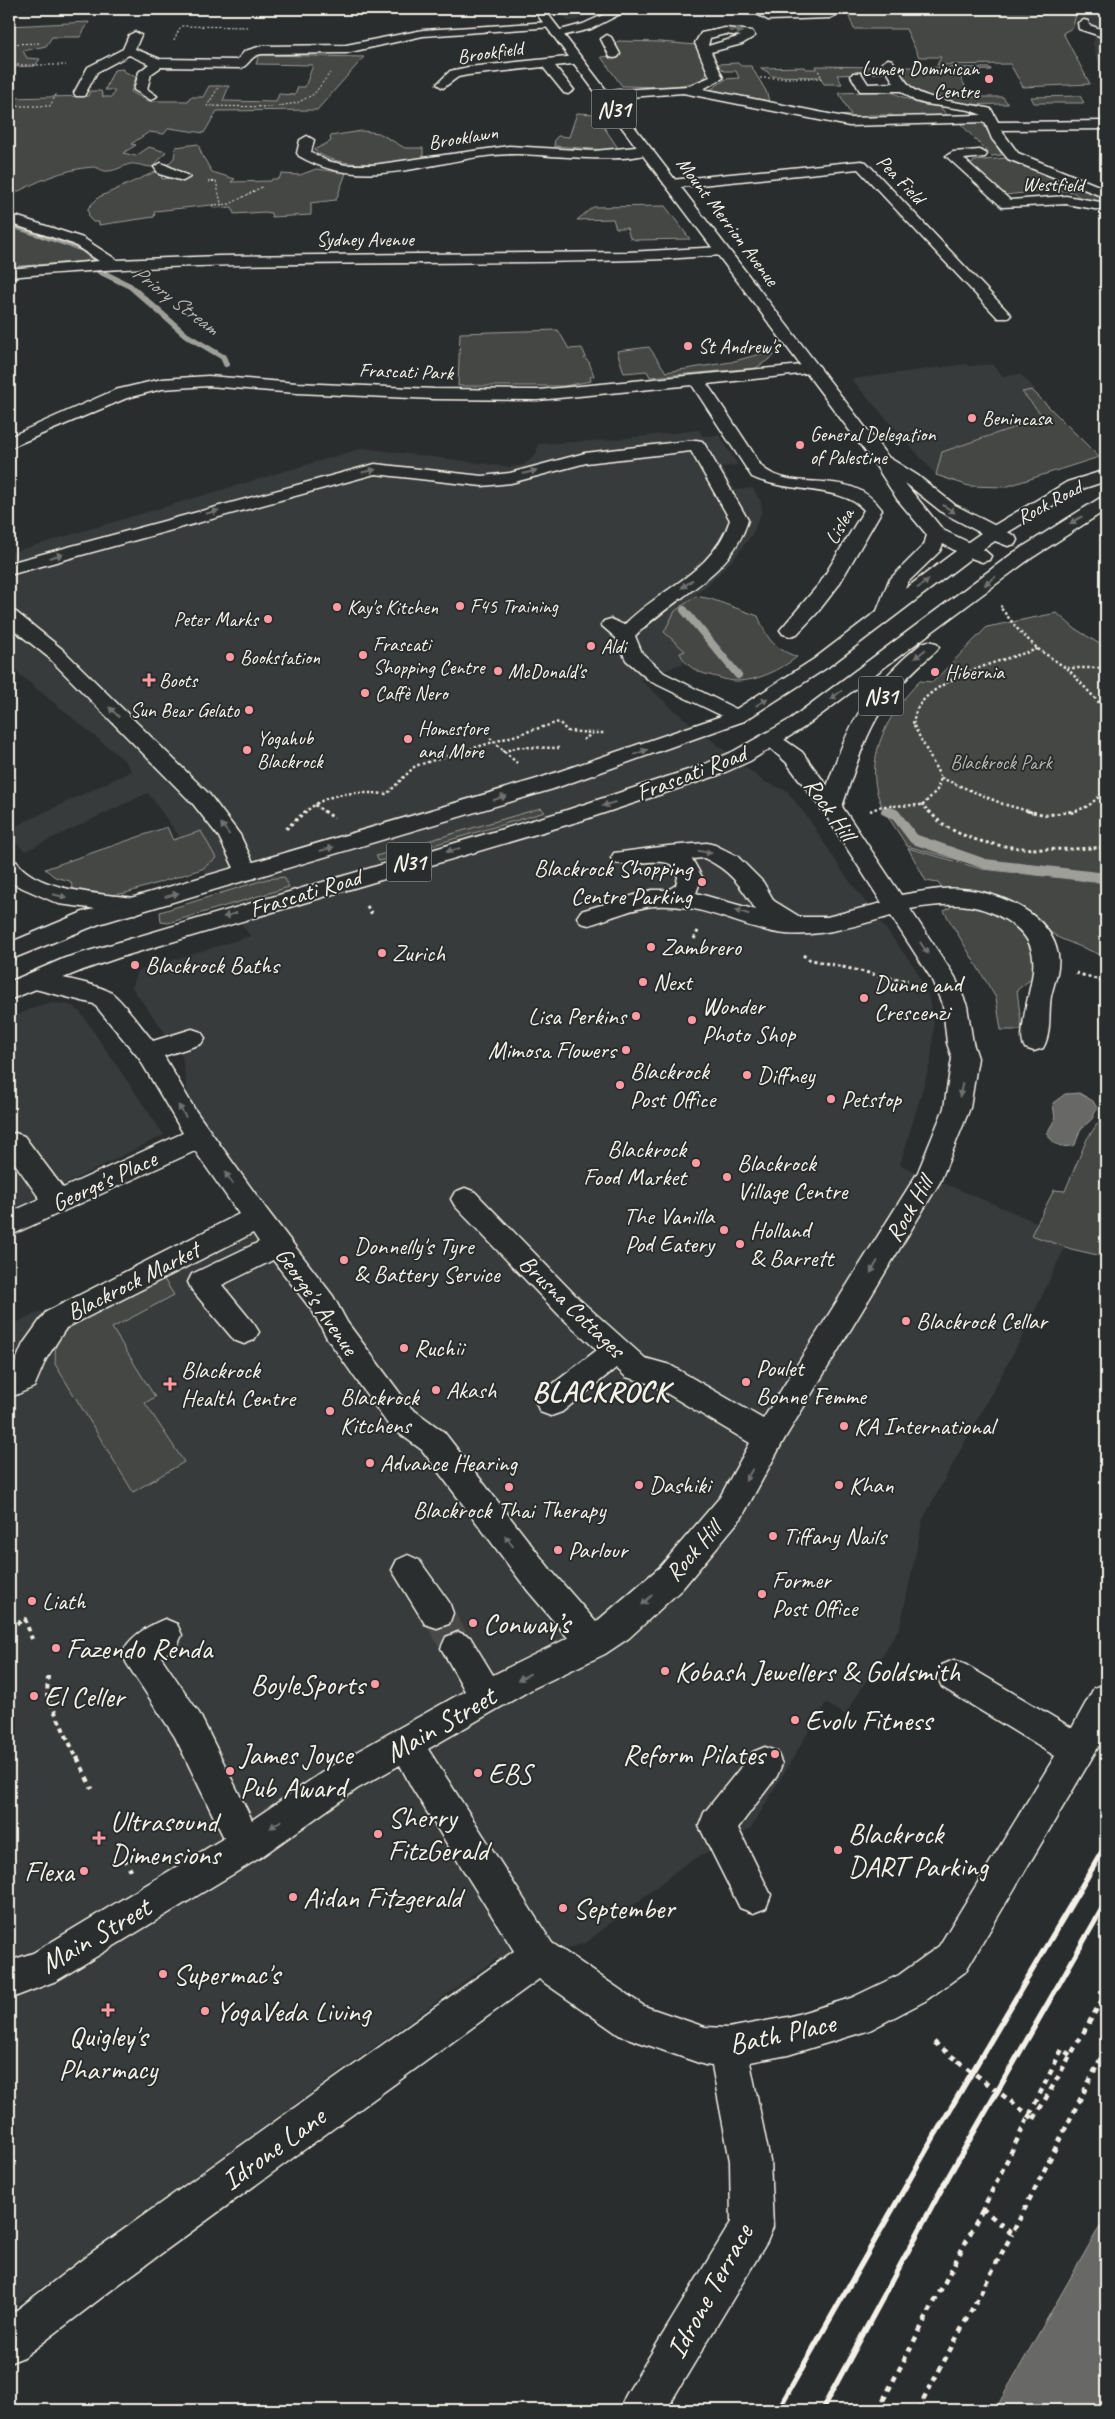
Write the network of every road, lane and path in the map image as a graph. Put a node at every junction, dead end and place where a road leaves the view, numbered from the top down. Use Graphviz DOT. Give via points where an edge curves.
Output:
graph roads {
  1 [pos="538,9"];
  2 [pos="624,9"];
  3 [pos="753,9"];
  4 [pos="828,9"];
  5 [pos="1084,23"];
  6 [pos="554,30"];
  7 [pos="135,34"];
  8 [pos="607,39"];
  9 [pos="1106,39"];
  10 [pos="40,43"];
  11 [pos="9,44"];
  12 [pos="705,50"];
  13 [pos="128,51"];
  14 [pos="614,54"];
  15 [pos="577,60"];
  16 [pos="158,63"];
  17 [pos="546,63"];
  18 [pos="888,63"];
  19 [pos="9,65"];
  20 [pos="101,66"];
  21 [pos="239,69"];
  22 [pos="330,72"];
  23 [pos="252,73"];
  24 [pos="857,76"];
  25 [pos="443,84"];
  26 [pos="902,87"];
  27 [pos="82,88"];
  28 [pos="568,90"];
  29 [pos="691,90"];
  30 [pos="604,95"];
  31 [pos="151,96"];
  32 [pos="9,106"];
  33 [pos="992,122"];
  34 [pos="1106,125"];
  35 [pos="307,140"];
  36 [pos="646,150"];
  37 [pos="980,154"];
  38 [pos="161,167"];
  39 [pos="183,177"];
  40 [pos="671,184"];
  41 [pos="262,187"];
  42 [pos="1106,194"];
  43 [pos="212,205"];
  44 [pos="1106,208"];
  45 [pos="9,218"];
  46 [pos="722,251"];
  47 [pos="112,263"];
  48 [pos="9,272"];
  49 [pos="1004,315"];
  50 [pos="813,370"];
  51 [pos="698,382"];
  52 [pos="9,443"];
  53 [pos="882,461"];
  54 [pos="1106,475"];
  55 [pos="1106,502"];
  56 [pos="994,533"];
  57 [pos="936,534"];
  58 [pos="968,550"];
  59 [pos="1020,557"];
  60 [pos="9,569"];
  61 [pos="1007,602"];
  62 [pos="959,603"];
  63 [pos="884,614"];
  64 [pos="9,616"];
  65 [pos="790,630"];
  66 [pos="1038,649"];
  67 [pos="1066,668"];
  68 [pos="1106,671"];
  69 [pos="737,718"];
  70 [pos="1106,723"];
  71 [pos="593,733"];
  72 [pos="490,738"];
  73 [pos="772,740"];
  74 [pos="494,742"];
  75 [pos="524,768"];
  76 [pos="941,778"];
  77 [pos="1106,791"];
  78 [pos="387,794"];
  79 [pos="386,799"];
  80 [pos="314,804"];
  81 [pos="882,806"];
  82 [pos="923,806"];
  83 [pos="831,807"];
  84 [pos="341,823"];
  85 [pos="286,829"];
  86 [pos="1106,847"];
  87 [pos="668,853"];
  88 [pos="622,858"];
  89 [pos="12,872"];
  90 [pos="246,873"];
  91 [pos="672,898"];
  92 [pos="365,900"];
  93 [pos="896,905"];
  94 [pos="134,906"];
  95 [pos="373,916"];
  96 [pos="588,917"];
  97 [pos="806,926"];
  98 [pos="9,952"];
  99 [pos="36,981"];
  100 [pos="9,992"];
  101 [pos="192,1038"];
  102 [pos="1034,1042"];
  103 [pos="148,1052"];
  104 [pos="200,1138"];
  105 [pos="15,1143"];
  106 [pos="465,1199"];
  107 [pos="58,1203"];
  108 [pos="257,1218"];
  109 [pos="9,1226"];
  110 [pos="279,1246"];
  111 [pos="244,1332"];
  112 [pos="617,1351"];
  113 [pos="9,1385"];
  114 [pos="552,1403"];
  115 [pos="770,1439"];
  116 [pos="408,1570"];
  117 [pos="437,1613"];
  118 [pos="9,1628"];
  119 [pos="165,1635"];
  120 [pos="32,1639"];
  121 [pos="593,1643"];
  122 [pos="458,1648"];
  123 [pos="48,1676"];
  124 [pos="954,1676"];
  125 [pos="487,1697"];
  126 [pos="1106,1700"];
  127 [pos="407,1744"];
  128 [pos="1078,1752"];
  129 [pos="765,1764"];
  130 [pos="92,1789"];
  131 [pos="245,1846"];
  132 [pos="753,1895"];
  133 [pos="539,1956"];
  134 [pos="9,1980"];
  135 [pos="1106,1993"];
  136 [pos="934,2042"];
  137 [pos="728,2047"];
  138 [pos="1106,2048"];
  139 [pos="1070,2055"];
  140 [pos="983,2209"];
  141 [pos="1012,2234"];
  142 [pos="9,2342"];
  143 [pos="641,2410"];
  144 [pos="878,2410"];
  145 [pos="918,2410"];
  1 -- 6 [label="main road, Mount Merrion Avenue / N31"];
  2 -- 6 [label="main road" via="587,27"];
  3 -- 4 [label="main road" via="768,16 830,15"];
  5 -- 9 [label="main road" via="1083,27"];
  6 -- 15 [label="main road, Mount Merrion Avenue / N31"];
  6 -- 21 [label="main road" via="423,33 346,49 262,50 250,52"];
  7 -- 13 [label="main road"];
  8 -- 14 [label="main road"];
  10 -- 11 [label="path"];
  12 -- 29 [label="main road" via="717,78"];
  13 -- 16 [label="main road"];
  13 -- 20 [label="main road"];
  15 -- 17 [label="main road, Brookfield"];
  15 -- 30 [label="main road, Mount Merrion Avenue / N31"];
  16 -- 21 [label="main road"];
  16 -- 31 [label="main road" via="145,72 140,90"];
  17 -- 25 [label="main road, Brookfield" via="454,74"];
  17 -- 28 [label="main road, Brookfield"];
  18 -- 26 [label="main road"];
  19 -- 20 [label="path"];
  20 -- 27 [label="main road" via="92,70"];
  21 -- 22 [label="path" via="240,85 219,85 207,106 292,104 306,99"];
  21 -- 23 [label="main road"];
  24 -- 26 [label="main road" via="864,88"];
  26 -- 33 [label="main road" via="922,100 982,110 987,112"];
  27 -- 32 [label="path" via="62,83 50,106"];
  29 -- 30 [label="main road"];
  29 -- 33 [label="main road" via="850,122"];
  30 -- 36 [label="main road, Mount Merrion Avenue / N31"];
  33 -- 34 [label="main road"];
  33 -- 42 [label="main road" via="1005,149 1013,156"];
  35 -- 36 [label="main road, Brooklawn" via="304,152 312,160 347,168 425,164 511,150 603,155"];
  36 -- 40 [label="main road, Mount Merrion Avenue / N31"];
  37 -- 44 [label="main road, Westfield" via="953,156 1007,204 1066,200"];
  38 -- 39 [label="main road"];
  40 -- 46 [label="main road, Mount Merrion Avenue / N31"];
  40 -- 49 [label="main road, Pea Field" via="860,165"];
  41 -- 43 [label="path" via="230,204"];
  45 -- 47 [label="main road" via="78,241"];
  46 -- 47 [label="main road, Sydney Avenue" via="496,259"];
  46 -- 50 [label="main road, Mount Merrion Avenue / N31"];
  47 -- 48 [label="main road, Sydney Avenue"];
  50 -- 51 [label="main road, Frascati Park"];
  50 -- 53 [label="main road, Mount Merrion Avenue / N31"];
  51 -- 52 [label="main road, Frascati Park" via="538,395 296,388 208,380 162,384 121,394"];
  51 -- 65 [label="main road, Lislea" via="758,473 772,480 852,493 869,502 873,510 837,574 806,615"];
  53 -- 56 [label="main road, Mount Merrion Avenue / N31, one-way" via="949,510"];
  53 -- 57 [label="main road, Mount Merrion Avenue / N31" via="903,495"];
  54 -- 56 [label="main road, Rock Road" via="1073,486"];
  55 -- 59 [label="main road, Rock Road, one-way"];
  56 -- 58 [label="main road, N31"];
  56 -- 59 [label="main road, Mount Merrion Avenue / N31" via="1018,545 1022,552"];
  57 -- 58 [label="main road, Mount Merrion Avenue / N31"];
  57 -- 63 [label="main road" via="933,547 899,580"];
  58 -- 59 [label="main road, Mount Merrion Avenue / N31" via="998,561 1012,561"];
  63 -- 58 [label="main road, N31, one-way"];
  59 -- 62 [label="main road, Frascati Road / N31, one-way"];
  60 -- 69 [label="main road, one-way" via="375,469 482,481 510,478 585,458 696,445 739,520 734,538 715,562 646,614 618,630 633,656 657,677"];
  61 -- 66 [label="path" via="1000,608"];
  62 -- 73 [label="main road, Frascati Road / N31, one-way"];
  62 -- 83 [label="main road, N31, one-way" via="942,637 903,668 866,716 849,753"];
  69 -- 63 [label="main road, Frascati Road / N31, one-way"];
  90 -- 64 [label="main road, one-way" via="230,834 201,799 55,653"];
  66 -- 67 [label="path"];
  66 -- 76 [label="path" via="960,676 935,691 918,708 914,724"];
  67 -- 68 [label="path"];
  67 -- 70 [label="path" via="1103,708"];
  69 -- 73 [label="main road, Frascati Road"];
  90 -- 69 [label="main road, Frascati Road / N31, one-way" via="545,784"];
  71 -- 74 [label="path" via="567,731 559,722"];
  72 -- 74 [label="path"];
  73 -- 83 [label="main road, Rock Hill" via="794,758"];
  73 -- 99 [label="main road, Frascati Road / N31, one-way" via="705,773 572,816 113,951"];
  74 -- 75 [label="path"];
  74 -- 78 [label="path" via="415,766"];
  76 -- 77 [label="path" via="1005,806 1036,814 1083,810"];
  76 -- 82 [label="path" via="938,790"];
  78 -- 79 [label="path"];
  78 -- 80 [label="path" via="347,792"];
  80 -- 84 [label="path"];
  80 -- 85 [label="path"];
  81 -- 82 [label="path"];
  82 -- 86 [label="path" via="939,824 970,837 999,844 1056,849"];
  83 -- 93 [label="main road, Rock Hill"];
  87 -- 88 [label="main road"];
  87 -- 91 [label="main road" via="682,861 690,877 688,889"];
  87 -- 97 [label="main road, one-way" via="707,850 729,861 755,887 765,906"];
  89 -- 94 [label="main road, one-way" via="59,896"];
  94 -- 90 [label="main road, Frascati Road / N31, one-way"];
  91 -- 96 [label="main road" via="652,898"];
  97 -- 91 [label="main road, one-way" via="770,923 705,902"];
  92 -- 95 [label="path"];
  93 -- 97 [label="main road" via="842,922"];
  93 -- 102 [label="main road" via="948,896 967,897 998,905 1036,929 1044,941 1046,965 1038,1000"];
  93 -- 115 [label="main road, Rock Hill, one-way" via="943,977 955,1006 965,1058 957,1108 930,1175"];
  94 -- 98 [label="main road, Frascati Road / N31" via="74,924"];
  99 -- 100 [label="main road, Frascati Road / N31"];
  99 -- 103 [label="main road, George's Avenue" via="104,998"];
  101 -- 103 [label="main road"];
  104 -- 103 [label="main road, George's Avenue, one-way"];
  104 -- 107 [label="main road, George's Place"];
  108 -- 104 [label="main road, George's Avenue, one-way"];
  105 -- 107 [label="main road"];
  106 -- 112 [label="main road, Brusna Cottages" via="569,1307"];
  107 -- 109 [label="main road, George's Place"];
  108 -- 110 [label="main road, George's Avenue"];
  108 -- 113 [label="main road, Blackrock Market" via="56,1320 33,1353 24,1378"];
  110 -- 111 [label="main road" via="202,1282"];
  121 -- 110 [label="main road, George's Avenue, one-way" via="538,1580 433,1441 400,1417"];
  112 -- 114 [label="main road"];
  112 -- 115 [label="main road, Brusna Cottages" via="636,1368 659,1374"];
  115 -- 121 [label="main road, Rock Hill, one-way" via="731,1507 671,1578 617,1627"];
  116 -- 117 [label="main road"];
  118 -- 120 [label="path" via="25,1619"];
  119 -- 131 [label="main road" via="139,1653 187,1725"];
  121 -- 125 [label="main road, Main Street, one-way"];
  122 -- 125 [label="main road"];
  123 -- 130 [label="path" via="47,1695"];
  124 -- 128 [label="main road"];
  125 -- 127 [label="main road, Main Street"];
  126 -- 128 [label="main road, Bath Place"];
  127 -- 131 [label="main road, Main Street, one-way" via="345,1777"];
  127 -- 133 [label="main road, Bath Place"];
  128 -- 137 [label="main road, Bath Place" via="952,1959 912,1988 856,2016 788,2036"];
  129 -- 132 [label="main road" via="717,1826"];
  131 -- 134 [label="main road, Main Street" via="43,1968"];
  133 -- 137 [label="main road, Bath Place" via="632,2021 705,2046"];
  133 -- 142 [label="main road, Idrone Lane" via="111,2264"];
  135 -- 139 [label="path"];
  136 -- 139 [label="path, bridge" via="1034,2119"];
  137 -- 143 [label="main road, Idrone Terrace" via="750,2161 752,2227"];
  138 -- 141 [label="path"];
  139 -- 140 [label="path" via="1062,2049"];
  140 -- 141 [label="path"];
  140 -- 144 [label="path"];
  141 -- 145 [label="path"];
}
